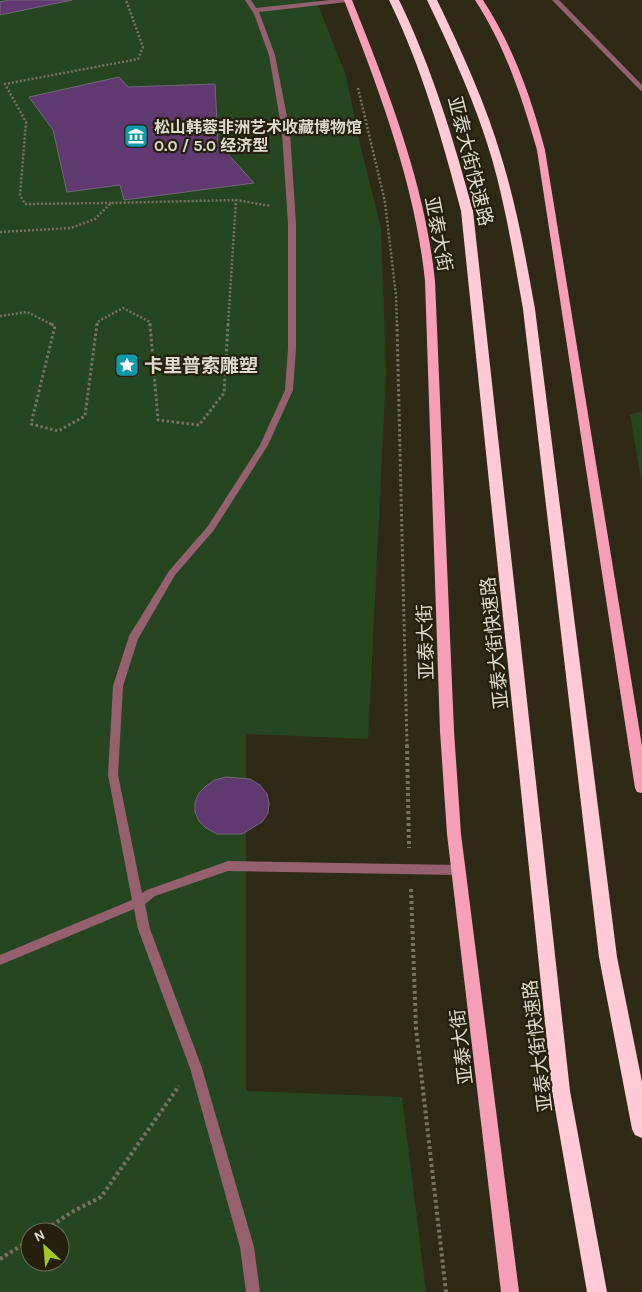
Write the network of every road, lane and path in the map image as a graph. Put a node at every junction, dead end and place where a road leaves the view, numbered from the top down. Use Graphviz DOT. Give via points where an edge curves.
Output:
graph roads {
  1 [pos="126,0"];
  2 [pos="248,0"];
  3 [pos="348,0"];
  4 [pos="394,0"];
  5 [pos="432,0"];
  6 [pos="479,0"];
  7 [pos="555,0"];
  8 [pos="255,10"];
  9 [pos="356,82"];
  10 [pos="642,90"];
  11 [pos="236,200"];
  12 [pos="111,204"];
  13 [pos="291,209"];
  14 [pos="0,232"];
  15 [pos="0,316"];
  16 [pos="642,788"];
  17 [pos="410,870"];
  18 [pos="458,870"];
  19 [pos="139,902"];
  20 [pos="0,960"];
  21 [pos="195,1064"];
  22 [pos="642,1129"];
  23 [pos="57,1222"];
  24 [pos="20,1246"];
  25 [pos="0,1259"];
  26 [pos="253,1292"];
  27 [pos="446,1292"];
  28 [pos="510,1292"];
  29 [pos="597,1292"];
  1 -- 12 [label="path" via="143,46 138,59 5,84 26,122 20,196 25,204"];
  2 -- 8 [label="lane"];
  3 -- 8 [label="lane"];
  3 -- 18 [label="main road, 亚泰大街" via="380,81 426,242 447,730"];
  4 -- 29 [label="highway, 亚泰大街快速路" via="424,62 467,212 561,1091"];
  5 -- 22 [label="highway, 亚泰大街快速路" via="476,98 497,158 514,227 529,309 608,957"];
  6 -- 16 [label="main road" via="510,56 525,93 541,150"];
  7 -- 10 [label="lane"];
  8 -- 13 [label="lane" via="272,55 286,132"];
  9 -- 17 [label="path" via="386,202 396,296"];
  11 -- 12 [label="path"];
  11 -- 13 [label="path"];
  11 -- 15 [label="path" via="224,393 199,424 158,420 150,322 123,308 97,322 84,416 58,431 31,424 55,326 27,312"];
  12 -- 14 [label="path" via="95,219 71,228"];
  13 -- 19 [label="lane" via="292,349 288,390 264,445 211,528 172,573 133,639 118,686 113,775"];
  17 -- 18 [label="lane"];
  17 -- 19 [label="lane" via="228,866 151,892"];
  17 -- 27 [label="path" via="416,1028"];
  18 -- 28 [label="main road, 亚泰大街"];
  19 -- 20 [label="lane"];
  19 -- 21 [label="lane" via="144,929"];
  21 -- 23 [label="path" via="101,1197"];
  21 -- 26 [label="lane" via="247,1247"];
  24 -- 25 [label="path"];
}
